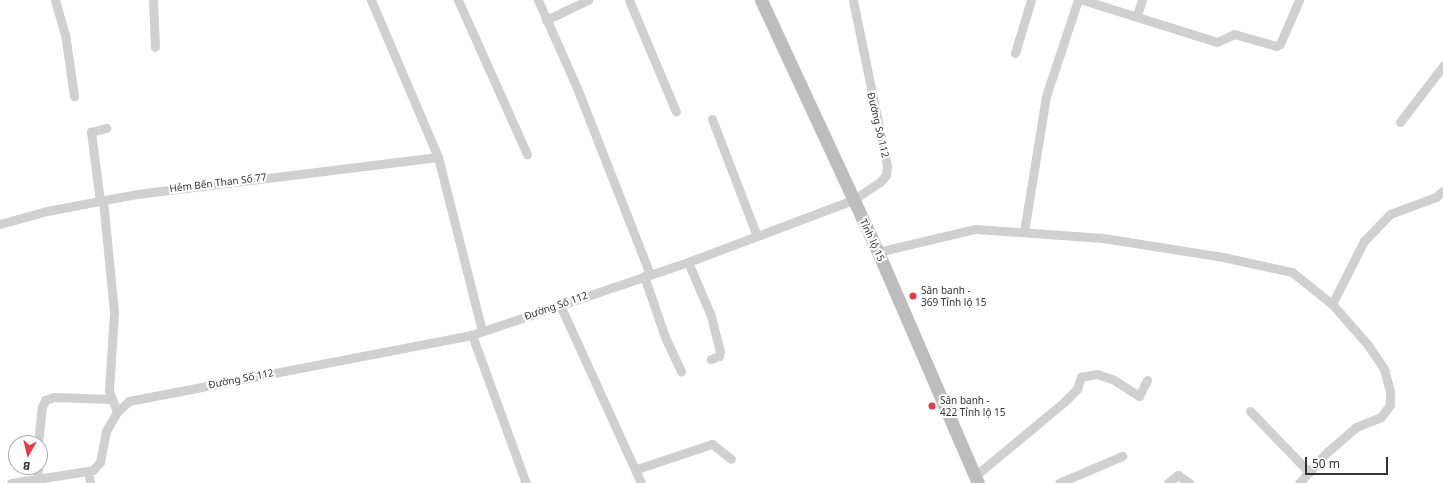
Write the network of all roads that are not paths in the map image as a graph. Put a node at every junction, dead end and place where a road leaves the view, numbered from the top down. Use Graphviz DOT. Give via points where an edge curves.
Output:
graph roads {
  1 [pos="55,0"];
  2 [pos="153,0"];
  3 [pos="371,0"];
  4 [pos="458,0"];
  5 [pos="538,0"];
  6 [pos="588,0"];
  7 [pos="629,0"];
  8 [pos="761,0"];
  9 [pos="853,0"];
  10 [pos="1031,0"];
  11 [pos="1078,0"];
  12 [pos="1083,0"];
  13 [pos="1142,0"];
  14 [pos="1299,0"];
  15 [pos="1137,15"];
  16 [pos="546,20"];
  17 [pos="155,47"];
  18 [pos="1015,53"];
  19 [pos="1443,66"];
  20 [pos="74,96"];
  21 [pos="676,112"];
  22 [pos="712,119"];
  23 [pos="1400,122"];
  24 [pos="106,128"];
  25 [pos="526,154"];
  26 [pos="438,157"];
  27 [pos="1443,191"];
  28 [pos="853,200"];
  29 [pos="101,201"];
  30 [pos="0,224"];
  31 [pos="1024,232"];
  32 [pos="757,236"];
  33 [pos="878,252"];
  34 [pos="688,262"];
  35 [pos="647,275"];
  36 [pos="1332,304"];
  37 [pos="560,305"];
  38 [pos="482,331"];
  39 [pos="472,334"];
  40 [pos="711,359"];
  41 [pos="681,371"];
  42 [pos="1147,380"];
  43 [pos="110,399"];
  44 [pos="1250,411"];
  45 [pos="117,412"];
  46 [pos="39,435"];
  47 [pos="1122,456"];
  48 [pos="730,459"];
  49 [pos="637,469"];
  50 [pos="88,471"];
  51 [pos="1309,472"];
  52 [pos="37,475"];
  53 [pos="37,479"];
  54 [pos="976,479"];
  55 [pos="11,483"];
  56 [pos="90,483"];
  57 [pos="526,483"];
  58 [pos="641,483"];
  59 [pos="1059,483"];
  60 [pos="1168,483"];
  61 [pos="1189,483"];
  62 [pos="1299,483"];
  1 -- 20 [label="street" via="65,34"];
  2 -- 17 [label="street"];
  3 -- 26 [label="street"];
  4 -- 25 [label="street"];
  5 -- 16 [label="street"];
  6 -- 16 [label="street"];
  7 -- 21 [label="street"];
  8 -- 28 [label="main road, Tỉnh lộ 15"];
  9 -- 28 [label="street, Đường Số 112" via="887,166 886,175 880,182"];
  10 -- 18 [label="street"];
  11 -- 31 [label="street" via="1046,96"];
  12 -- 15 [label="street"];
  13 -- 15 [label="street"];
  14 -- 15 [label="street" via="1280,44 1276,46 1234,34 1217,42"];
  16 -- 35 [label="street" via="577,88"];
  19 -- 23 [label="street"];
  22 -- 32 [label="street"];
  24 -- 29 [label="street" via="91,132"];
  26 -- 29 [label="street, Hẻm Bến Than Số 77" via="255,178"];
  26 -- 38 [label="street"];
  27 -- 36 [label="street" via="1390,214 1374,230 1364,241"];
  28 -- 32 [label="street, Đường Số 112"];
  28 -- 33 [label="main road, Tỉnh lộ 15"];
  29 -- 30 [label="street, Hẻm Bến Than Số 77" via="47,211"];
  29 -- 43 [label="street" via="114,313"];
  31 -- 33 [label="street" via="975,229"];
  31 -- 36 [label="street" via="1103,238 1223,257 1292,272"];
  32 -- 34 [label="street, Đường Số 112"];
  33 -- 54 [label="main road, Tỉnh lộ 15"];
  34 -- 35 [label="street, Đường Số 112"];
  34 -- 40 [label="street" via="711,316 720,351 719,356"];
  35 -- 37 [label="street, Đường Số 112"];
  35 -- 41 [label="street" via="664,337"];
  36 -- 51 [label="street" via="1368,345 1384,369 1390,391 1390,405 1381,417 1356,427"];
  37 -- 38 [label="street, Đường Số 112"];
  37 -- 49 [label="street"];
  38 -- 39 [label="street, Đường Số 112"];
  39 -- 45 [label="street, Đường Số 112" via="129,401"];
  39 -- 57 [label="street"];
  42 -- 54 [label="street" via="1139,396 1114,380 1097,374 1081,377 1077,389 1064,402"];
  43 -- 45 [label="street"];
  43 -- 46 [label="street" via="54,397 45,400"];
  44 -- 51 [label="street"];
  45 -- 50 [label="street, Đường Số 112" via="106,431 100,462 93,470"];
  47 -- 59 [label="street"];
  48 -- 49 [label="street" via="712,444"];
  49 -- 58 [label="street"];
  50 -- 53 [label="street"];
  50 -- 56 [label="street"];
  51 -- 62 [label="street"];
  52 -- 53 [label="street"];
  53 -- 55 [label="street"];
  60 -- 61 [label="street" via="1178,475"];
}
